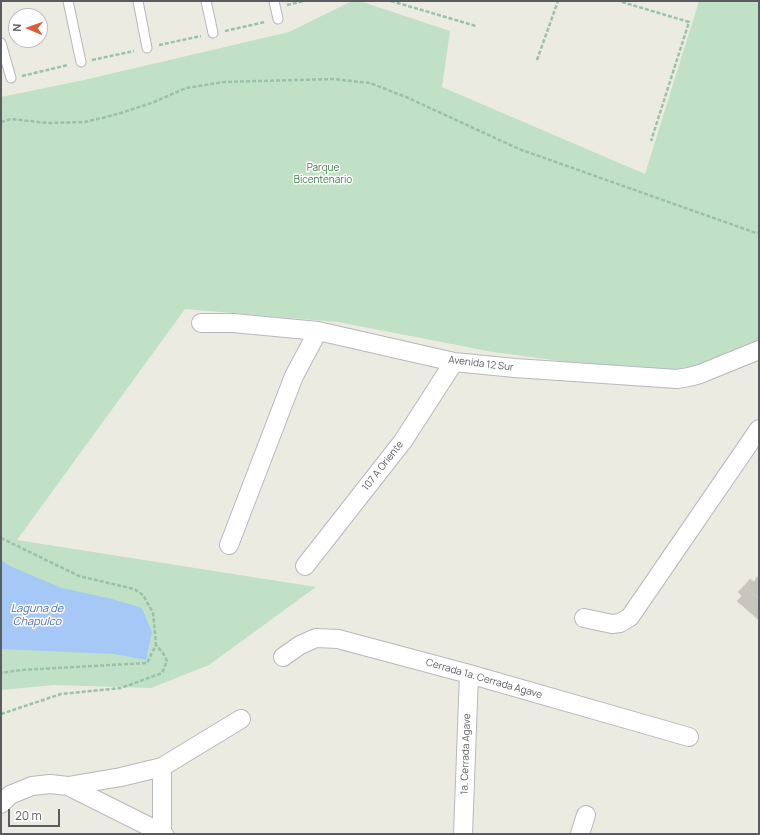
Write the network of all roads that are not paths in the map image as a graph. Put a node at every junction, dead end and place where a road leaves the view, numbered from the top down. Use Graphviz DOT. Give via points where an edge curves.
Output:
graph roads {
  1 [pos="68,1"];
  2 [pos="138,1"];
  3 [pos="206,1"];
  4 [pos="274,1"];
  5 [pos="278,19"];
  6 [pos="213,33"];
  7 [pos="1,43"];
  8 [pos="147,48"];
  9 [pos="81,62"];
  10 [pos="11,78"];
  11 [pos="201,323"];
  12 [pos="318,331"];
  13 [pos="759,350"];
  14 [pos="454,362"];
  15 [pos="759,429"];
  16 [pos="229,545"];
  17 [pos="305,566"];
  18 [pos="584,618"];
  19 [pos="283,657"];
  20 [pos="469,674"];
  21 [pos="241,719"];
  22 [pos="689,737"];
  23 [pos="162,767"];
  24 [pos="68,786"];
  25 [pos="1,804"];
  26 [pos="586,815"];
  27 [pos="163,833"];
  28 [pos="463,834"];
  29 [pos="580,834"];
  1 -- 9 [label="lane"];
  2 -- 8 [label="lane"];
  3 -- 6 [label="lane"];
  4 -- 5 [label="lane"];
  7 -- 10 [label="lane"];
  11 -- 12 [label="street, Avenida 12 Sur"];
  12 -- 14 [label="street, Avenida 12 Sur"];
  12 -- 16 [label="street" via="294,376"];
  13 -- 14 [label="street, Avenida 12 Sur" via="700,374 677,379"];
  14 -- 17 [label="street, 107 A Oriente" via="403,441"];
  15 -- 18 [label="street" via="630,617 612,624"];
  19 -- 20 [label="street, Cerrada 1a. Cerrada Agave" via="316,638 338,639"];
  20 -- 22 [label="street, Cerrada 1a. Cerrada Agave"];
  20 -- 28 [label="street, 1a. Cerrada Agave"];
  21 -- 23 [label="street"];
  23 -- 24 [label="street"];
  23 -- 27 [label="street"];
  24 -- 25 [label="street" via="32,786 10,795"];
  24 -- 27 [label="street"];
  26 -- 29 [label="street"];
}
